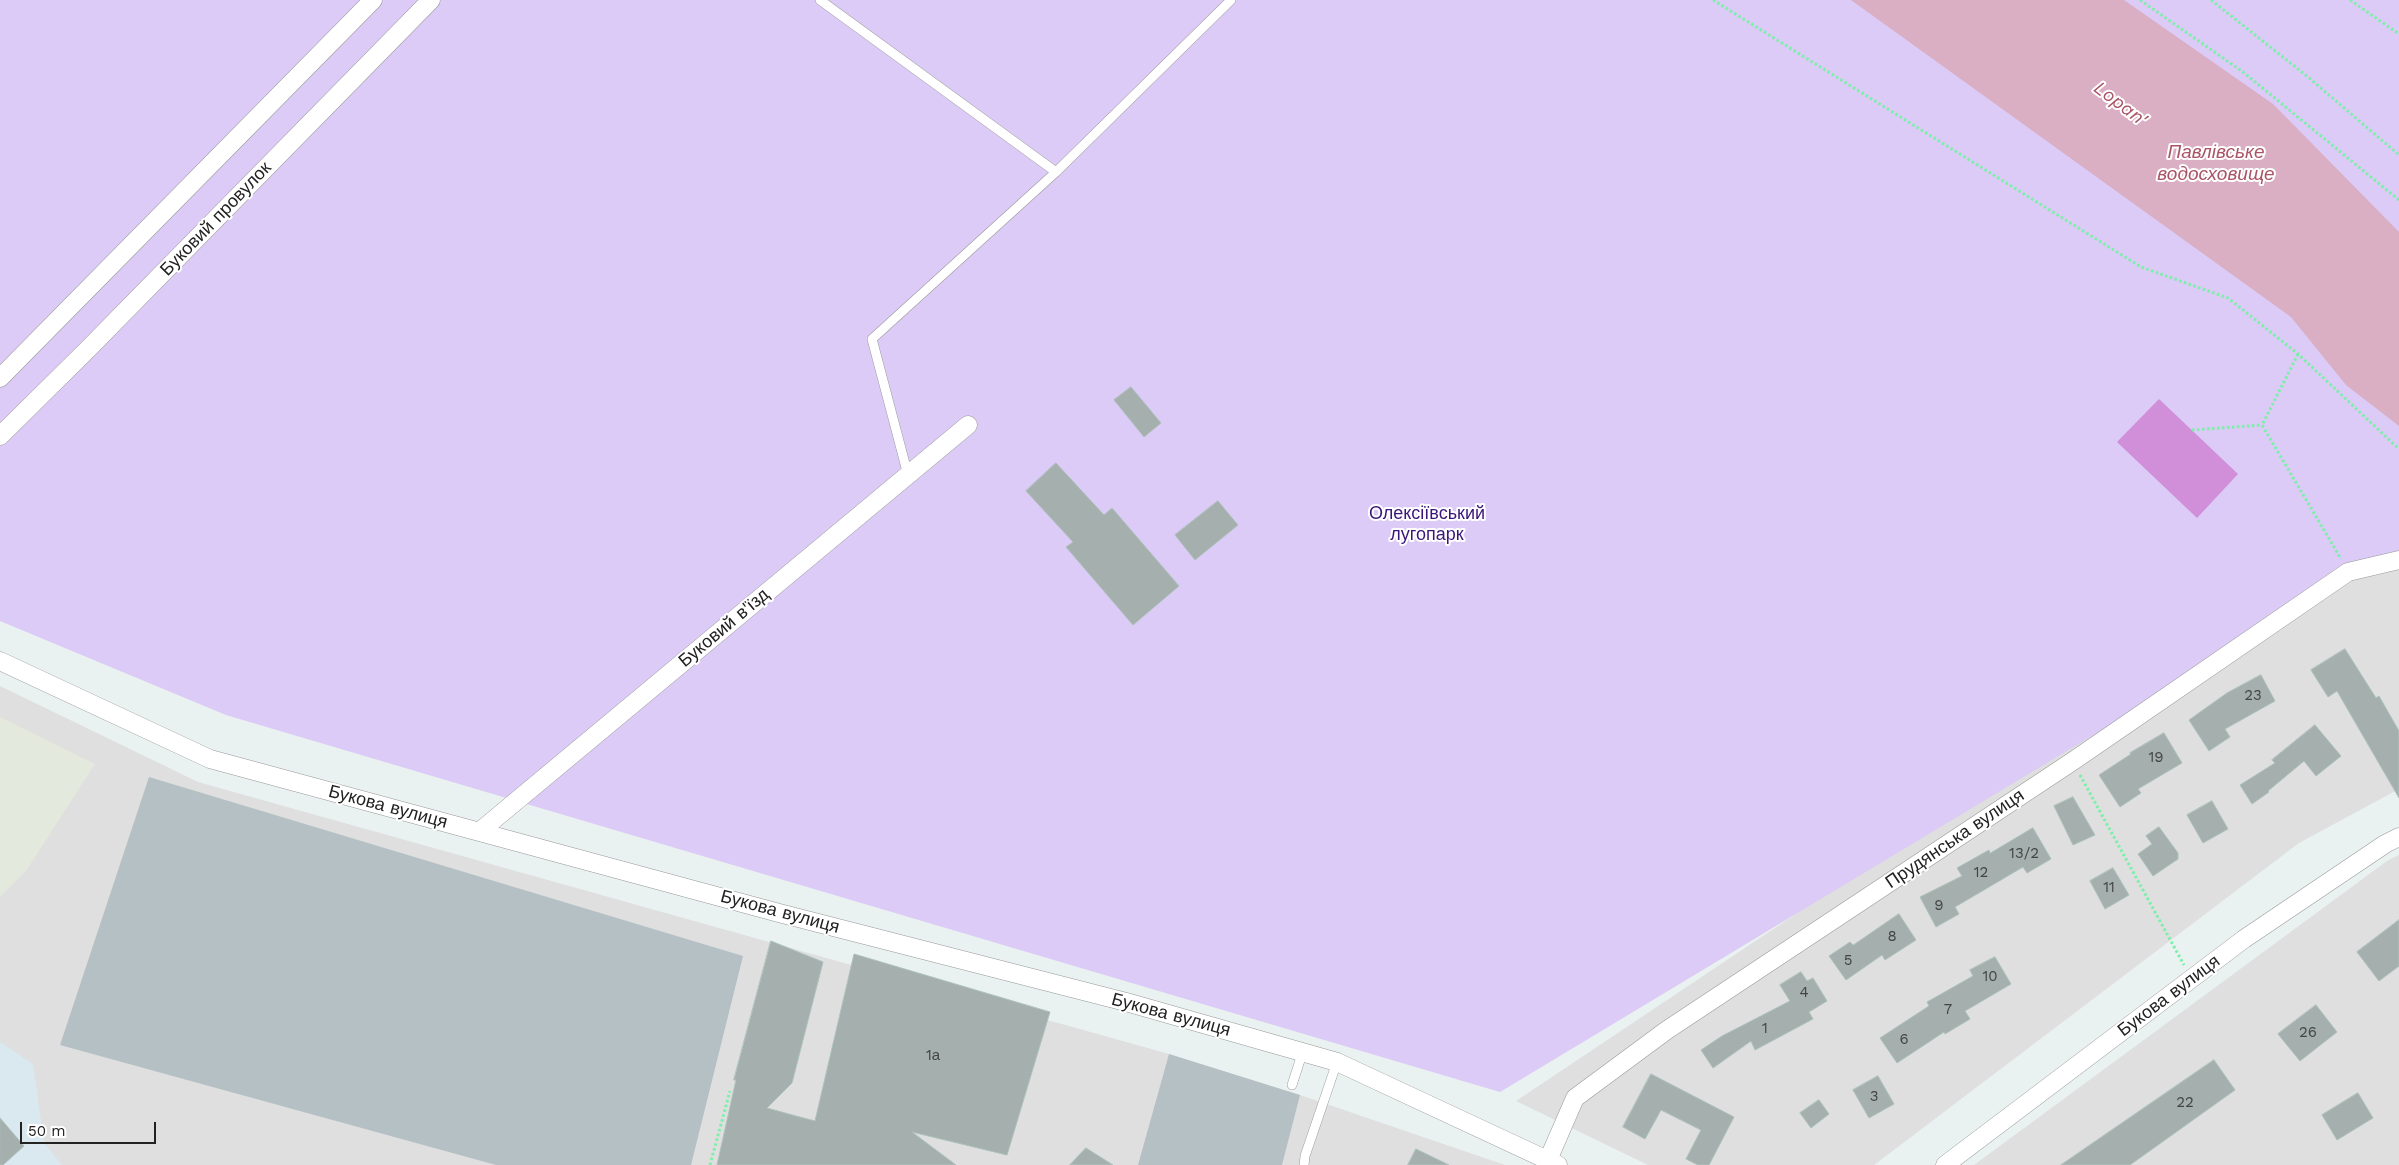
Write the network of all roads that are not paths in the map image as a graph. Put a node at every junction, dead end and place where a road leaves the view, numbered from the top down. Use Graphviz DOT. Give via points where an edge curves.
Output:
graph roads {
  1 [pos="373,0"];
  2 [pos="430,0"];
  3 [pos="820,0"];
  4 [pos="1231,0"];
  5 [pos="1056,172"];
  6 [pos="0,378"];
  7 [pos="968,425"];
  8 [pos="0,436"];
  9 [pos="908,475"];
  10 [pos="2399,560"];
  11 [pos="0,661"];
  12 [pos="479,832"];
  13 [pos="2399,836"];
  14 [pos="1302,1050"];
  15 [pos="1337,1062"];
  16 [pos="1292,1085"];
  17 [pos="1553,1162"];
  18 [pos="1304,1165"];
  19 [pos="1945,1165"];
  1 -- 6 [label="street"];
  2 -- 8 [label="street, Буковий провулок"];
  3 -- 5 [label="lane"];
  4 -- 5 [label="lane"];
  5 -- 9 [label="lane" via="872,339"];
  7 -- 9 [label="street, Буковий в'їзд"];
  9 -- 12 [label="street, Буковий в'їзд"];
  10 -- 17 [label="street, Прудянська вулиця" via="2348,572 2073,761 1667,1030 1574,1098"];
  11 -- 12 [label="street, Букова вулиця" via="210,759"];
  12 -- 14 [label="street, Букова вулиця"];
  13 -- 19 [label="street, Букова вулиця" via="2244,939"];
  14 -- 15 [label="street, Букова вулиця"];
  14 -- 16 [label="lane"];
  15 -- 17 [label="street, Букова вулиця"];
  15 -- 18 [label="lane"];
}
